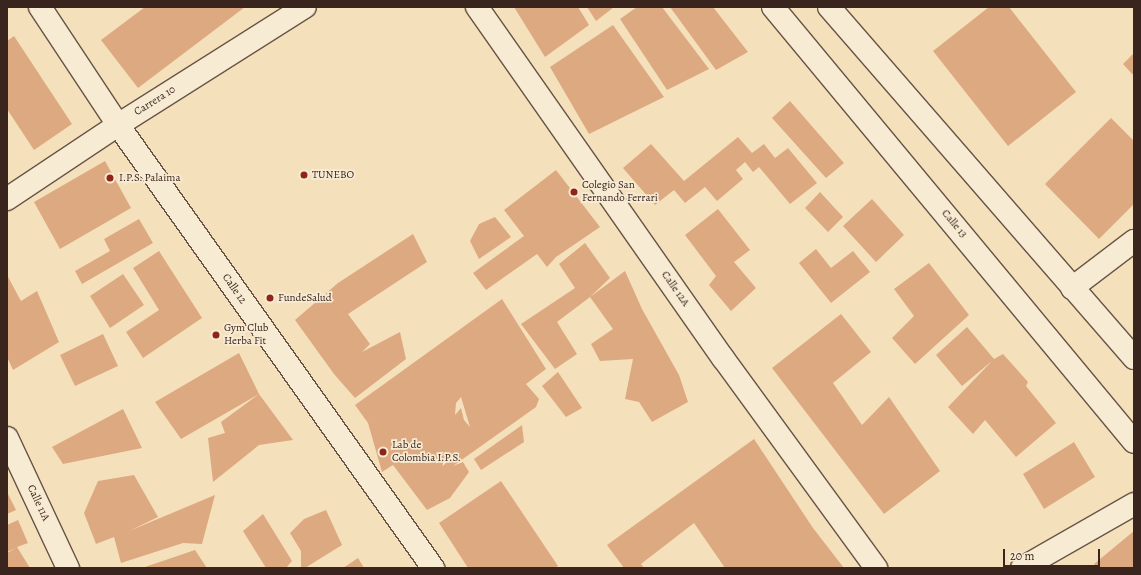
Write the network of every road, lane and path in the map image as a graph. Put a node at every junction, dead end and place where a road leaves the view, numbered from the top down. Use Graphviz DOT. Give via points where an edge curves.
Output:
graph roads {
  1 [pos="40,7"];
  2 [pos="305,7"];
  3 [pos="477,7"];
  4 [pos="773,7"];
  5 [pos="829,7"];
  6 [pos="118,125"];
  7 [pos="7,198"];
  8 [pos="1134,241"];
  9 [pos="1072,288"];
  10 [pos="1134,358"];
  11 [pos="7,438"];
  12 [pos="1134,442"];
  13 [pos="1134,504"];
  14 [pos="68,568"];
  15 [pos="433,568"];
  16 [pos="876,568"];
  17 [pos="1022,568"];
  1 -- 6 [label="street, Calle 12"];
  2 -- 6 [label="street, Carrera 10"];
  3 -- 16 [label="street, Calle 12A" via="723,358"];
  4 -- 12 [label="street, Calle 13"];
  5 -- 9 [label="street"];
  6 -- 7 [label="street, Carrera 10"];
  6 -- 15 [label="street, Calle 12"];
  8 -- 9 [label="street"];
  9 -- 10 [label="street"];
  11 -- 14 [label="street, Calle 11A"];
  13 -- 17 [label="street"];
}
